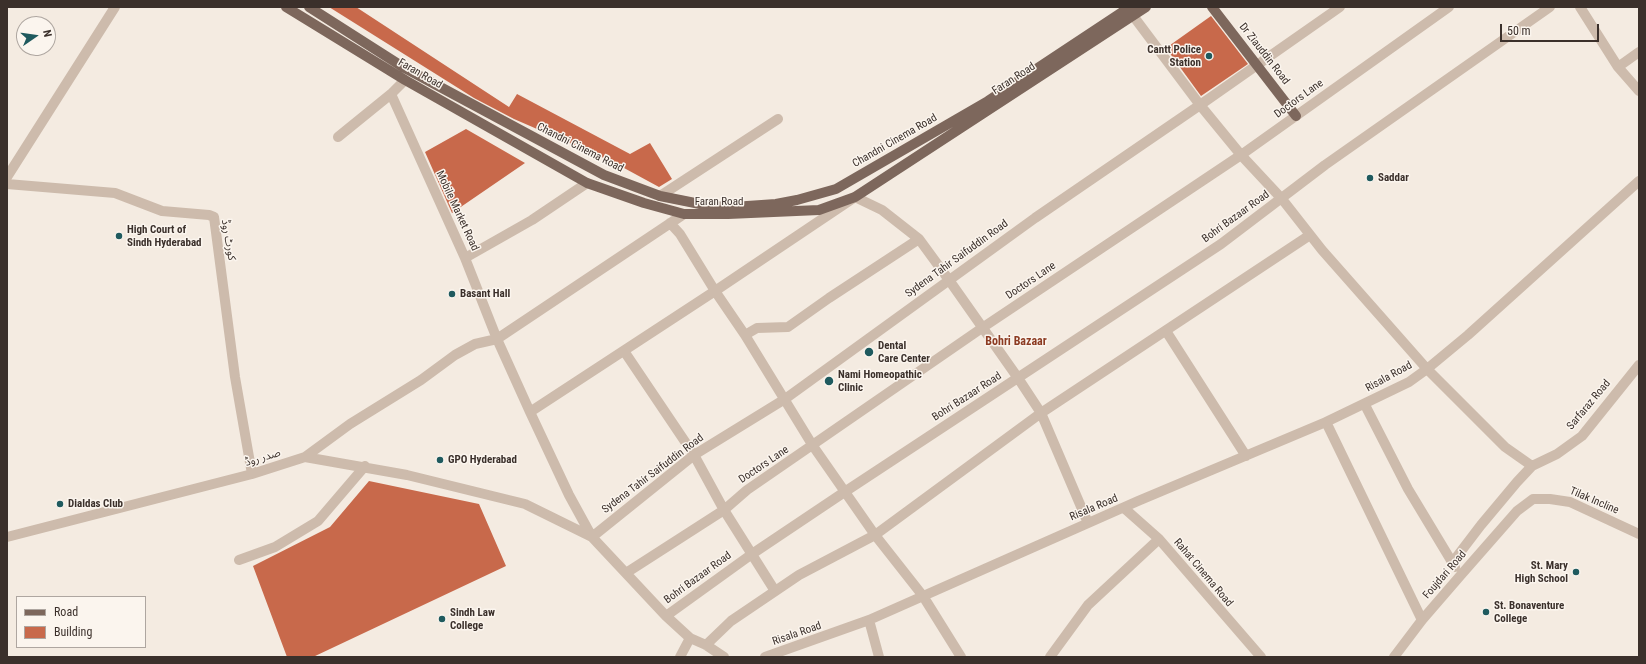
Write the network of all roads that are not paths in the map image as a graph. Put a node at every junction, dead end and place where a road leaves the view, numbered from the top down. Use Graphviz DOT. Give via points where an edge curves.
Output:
graph roads {
  1 [pos="115,7"];
  2 [pos="286,7"];
  3 [pos="309,7"];
  4 [pos="1146,7"];
  5 [pos="1212,7"];
  6 [pos="1340,7"];
  7 [pos="1449,7"];
  8 [pos="1550,7"];
  9 [pos="1580,7"];
  10 [pos="1130,10"];
  11 [pos="1639,52"];
  12 [pos="1258,65"];
  13 [pos="1618,67"];
  14 [pos="405,80"];
  15 [pos="1639,91"];
  16 [pos="391,94"];
  17 [pos="1200,105"];
  18 [pos="1296,116"];
  19 [pos="778,119"];
  20 [pos="338,137"];
  21 [pos="1240,155"];
  22 [pos="7,177"];
  23 [pos="1639,181"];
  24 [pos="587,183"];
  25 [pos="7,184"];
  26 [pos="660,196"];
  27 [pos="855,197"];
  28 [pos="1282,199"];
  29 [pos="684,214"];
  30 [pos="670,223"];
  31 [pos="1310,234"];
  32 [pos="919,240"];
  33 [pos="465,258"];
  34 [pos="949,280"];
  35 [pos="715,291"];
  36 [pos="982,328"];
  37 [pos="1166,331"];
  38 [pos="746,335"];
  39 [pos="497,339"];
  40 [pos="624,351"];
  41 [pos="1639,365"];
  42 [pos="1427,369"];
  43 [pos="1018,378"];
  44 [pos="785,398"];
  45 [pos="1365,405"];
  46 [pos="530,412"];
  47 [pos="1041,413"];
  48 [pos="1326,422"];
  49 [pos="813,446"];
  50 [pos="694,455"];
  51 [pos="1246,456"];
  52 [pos="305,457"];
  53 [pos="365,466"];
  54 [pos="1532,466"];
  55 [pos="252,474"];
  56 [pos="846,490"];
  57 [pos="1124,508"];
  58 [pos="724,510"];
  59 [pos="1518,511"];
  60 [pos="1088,523"];
  61 [pos="1639,534"];
  62 [pos="876,535"];
  63 [pos="7,537"];
  64 [pos="592,537"];
  65 [pos="1158,539"];
  66 [pos="752,554"];
  67 [pos="239,560"];
  68 [pos="1452,563"];
  69 [pos="626,573"];
  70 [pos="1460,576"];
  71 [pos="775,591"];
  72 [pos="923,596"];
  73 [pos="666,616"];
  74 [pos="869,620"];
  75 [pos="1422,620"];
  76 [pos="690,638"];
  77 [pos="706,645"];
  78 [pos="680,657"];
  79 [pos="724,657"];
  80 [pos="766,657"];
  81 [pos="879,657"];
  82 [pos="961,657"];
  83 [pos="1050,657"];
  84 [pos="1261,657"];
  85 [pos="1394,657"];
  1 -- 22 [label="street"];
  2 -- 14 [label="main road, Faran Road"];
  3 -- 26 [label="main road, Chandni Cinema Road" via="403,67 604,175"];
  4 -- 10 [label="main road, Faran Road"];
  5 -- 12 [label="main road, Dr Ziauddin Road"];
  6 -- 12 [label="street, Sydena Tahir Saifuddin Road"];
  7 -- 18 [label="street, Doctors Lane"];
  8 -- 28 [label="street, Bohri Bazaar Road" via="1331,160"];
  9 -- 13 [label="street"];
  10 -- 17 [label="street"];
  10 -- 26 [label="main road, Chandni Cinema Road" via="988,101 836,189 797,200 749,207 710,206"];
  10 -- 27 [label="main road, Faran Road"];
  11 -- 13 [label="street"];
  12 -- 17 [label="street, Sydena Tahir Saifuddin Road"];
  12 -- 18 [label="main road, Dr Ziauddin Road"];
  13 -- 15 [label="street"];
  14 -- 16 [label="street"];
  14 -- 24 [label="main road, Faran Road"];
  16 -- 20 [label="street"];
  16 -- 33 [label="street, Mobile Market Road"];
  17 -- 21 [label="street"];
  17 -- 34 [label="street, Sydena Tahir Saifuddin Road"];
  18 -- 21 [label="street, Doctors Lane"];
  19 -- 26 [label="street"];
  21 -- 28 [label="street"];
  21 -- 36 [label="street, Doctors Lane"];
  23 -- 42 [label="street, Risala Road" via="1468,336"];
  24 -- 29 [label="main road, Faran Road"];
  24 -- 33 [label="street" via="532,220"];
  25 -- 55 [label="street, کورٹ روڈ" via="115,193 162,211 214,217 235,378"];
  27 -- 29 [label="main road, Faran Road" via="819,210"];
  27 -- 32 [label="street" via="882,210"];
  27 -- 35 [label="street"];
  28 -- 31 [label="street"];
  28 -- 43 [label="street, Bohri Bazaar Road" via="1221,244"];
  29 -- 30 [label="street"];
  30 -- 35 [label="street" via="680,234"];
  30 -- 39 [label="street"];
  31 -- 37 [label="street"];
  31 -- 42 [label="street"];
  32 -- 34 [label="street"];
  32 -- 38 [label="street" via="788,327 757,328"];
  33 -- 39 [label="street, Mobile Market Road"];
  34 -- 36 [label="street"];
  34 -- 44 [label="street, Sydena Tahir Saifuddin Road"];
  35 -- 38 [label="street"];
  35 -- 40 [label="street"];
  36 -- 43 [label="street"];
  36 -- 49 [label="street, Doctors Lane"];
  37 -- 47 [label="street"];
  37 -- 51 [label="street"];
  38 -- 44 [label="street"];
  39 -- 46 [label="street, Mobile Market Road"];
  39 -- 52 [label="street, صدر روڈ" via="475,344 455,355"];
  40 -- 46 [label="street"];
  40 -- 50 [label="street"];
  41 -- 54 [label="street, Sarfaraz Road" via="1582,436 1557,454"];
  42 -- 45 [label="street, Risala Road" via="1409,382"];
  42 -- 54 [label="street" via="1505,447"];
  43 -- 47 [label="street"];
  43 -- 56 [label="street, Bohri Bazaar Road"];
  44 -- 49 [label="street"];
  44 -- 50 [label="street, Sydena Tahir Saifuddin Road"];
  45 -- 48 [label="street, Risala Road"];
  45 -- 68 [label="street" via="1408,490"];
  46 -- 64 [label="street, Mobile Market Road"];
  47 -- 60 [label="street"];
  47 -- 62 [label="street"];
  48 -- 51 [label="street, Risala Road"];
  48 -- 75 [label="street"];
  49 -- 56 [label="street"];
  49 -- 58 [label="street, Doctors Lane" via="747,490"];
  50 -- 58 [label="street"];
  50 -- 64 [label="street, Sydena Tahir Saifuddin Road"];
  51 -- 57 [label="street, Risala Road"];
  52 -- 53 [label="street"];
  52 -- 55 [label="street, صدر روڈ"];
  53 -- 64 [label="street" via="525,504"];
  53 -- 67 [label="street" via="318,522 275,547"];
  54 -- 68 [label="street"];
  55 -- 63 [label="street, صدر روڈ"];
  56 -- 62 [label="street"];
  56 -- 66 [label="street, Bohri Bazaar Road"];
  57 -- 60 [label="street, Risala Road"];
  57 -- 65 [label="street, Rahat Cinema Road"];
  58 -- 66 [label="street"];
  58 -- 69 [label="street, Doctors Lane"];
  59 -- 61 [label="street, Tilak Incline" via="1533,499 1570,502"];
  59 -- 70 [label="street, Foujdari Road"];
  60 -- 72 [label="street, Risala Road"];
  62 -- 71 [label="street" via="799,575"];
  62 -- 72 [label="street"];
  64 -- 69 [label="street"];
  65 -- 83 [label="street" via="1088,605"];
  65 -- 84 [label="street, Rahat Cinema Road"];
  66 -- 71 [label="street"];
  66 -- 73 [label="street, Bohri Bazaar Road"];
  68 -- 70 [label="street"];
  69 -- 73 [label="street"];
  70 -- 75 [label="street, Foujdari Road"];
  71 -- 77 [label="street" via="731,621"];
  72 -- 74 [label="street, Risala Road"];
  72 -- 82 [label="street"];
  73 -- 76 [label="street"];
  74 -- 80 [label="street, Risala Road"];
  74 -- 81 [label="street"];
  75 -- 85 [label="street, Foujdari Road"];
  76 -- 77 [label="street"];
  76 -- 78 [label="street"];
  77 -- 79 [label="street"];
}
